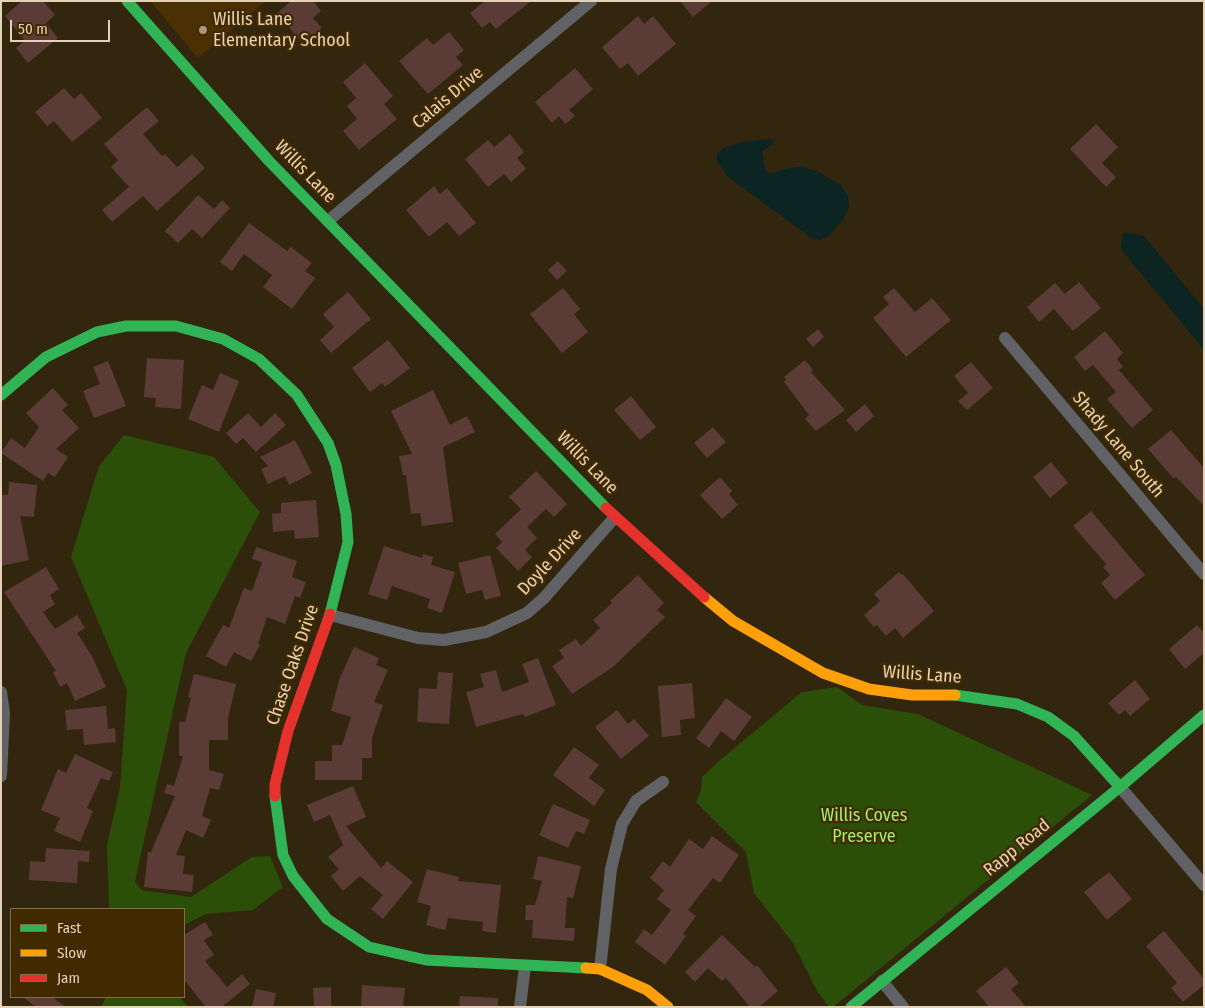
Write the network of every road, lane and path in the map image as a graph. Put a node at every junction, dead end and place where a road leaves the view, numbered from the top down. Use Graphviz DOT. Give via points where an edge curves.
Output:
graph roads {
  1 [pos="127,1"];
  2 [pos="591,1"];
  3 [pos="328,221"];
  4 [pos="1005,338"];
  5 [pos="1,395"];
  6 [pos="615,517"];
  7 [pos="1204,574"];
  8 [pos="330,615"];
  9 [pos="1,692"];
  10 [pos="1204,715"];
  11 [pos="1,776"];
  12 [pos="663,782"];
  13 [pos="1120,787"];
  14 [pos="1204,885"];
  15 [pos="525,966"];
  16 [pos="600,969"];
  17 [pos="882,981"];
  18 [pos="520,1007"];
  19 [pos="668,1007"];
  20 [pos="851,1007"];
  21 [pos="903,1007"];
  1 -- 3 [label="street, Willis Lane" via="205,92"];
  2 -- 3 [label="street, Calais Drive"];
  3 -- 6 [label="street, Willis Lane"];
  4 -- 7 [label="street, Shady Lane South"];
  5 -- 8 [label="street, Chase Oaks Drive" via="46,357 97,332 126,326 176,326 223,339 259,359 297,395 328,444 336,465 348,542"];
  6 -- 8 [label="street, Doyle Drive" via="544,598 527,613 486,632 444,640 418,638"];
  6 -- 13 [label="street, Willis Lane" via="733,621 823,673 870,689 912,695 986,698 1017,704 1048,717 1074,736"];
  8 -- 15 [label="street, Chase Oaks Drive" via="288,731 275,784 283,855 292,876 327,919 369,948 426,960"];
  9 -- 11 [label="street" via="4,713"];
  10 -- 13 [label="street, Rapp Road"];
  12 -- 16 [label="street" via="636,801 622,824 611,869"];
  13 -- 14 [label="street"];
  13 -- 17 [label="street, Rapp Road"];
  15 -- 16 [label="street, Chase Oaks Drive"];
  15 -- 18 [label="street"];
  16 -- 19 [label="street, Chase Oaks Drive" via="647,990"];
  17 -- 20 [label="street, Rapp Road"];
  17 -- 21 [label="street"];
}
